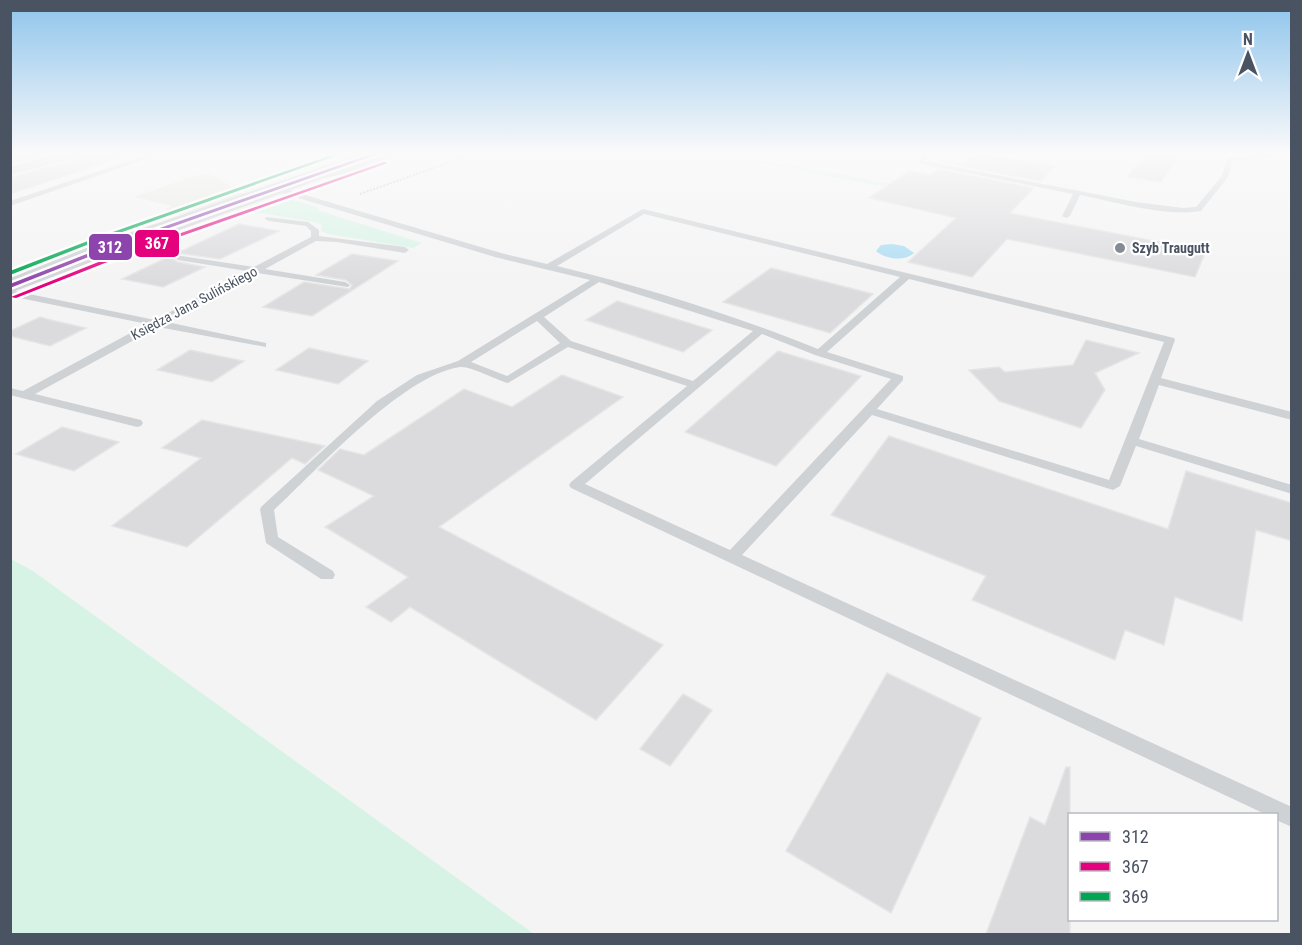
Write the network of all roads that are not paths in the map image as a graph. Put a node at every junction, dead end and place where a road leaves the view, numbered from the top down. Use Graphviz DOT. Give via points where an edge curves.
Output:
graph roads {
  1 [pos="33,196"];
  2 [pos="258,196"];
  3 [pos="302,196"];
  4 [pos="1076,196"];
  5 [pos="1094,196"];
  6 [pos="1208,196"];
  7 [pos="10,204"];
  8 [pos="1066,216"];
  9 [pos="269,219"];
  10 [pos="315,238"];
  11 [pos="405,250"];
  12 [pos="178,256"];
  13 [pos="549,267"];
  14 [pos="255,270"];
  15 [pos="908,275"];
  16 [pos="598,279"];
  17 [pos="10,285"];
  18 [pos="345,285"];
  19 [pos="10,293"];
  20 [pos="537,316"];
  21 [pos="155,323"];
  22 [pos="761,330"];
  23 [pos="567,343"];
  24 [pos="262,345"];
  25 [pos="819,353"];
  26 [pos="462,363"];
  27 [pos="1155,381"];
  28 [pos="695,385"];
  29 [pos="10,391"];
  30 [pos="24,395"];
  31 [pos="869,410"];
  32 [pos="1292,416"];
  33 [pos="137,423"];
  34 [pos="1132,441"];
  35 [pos="1292,490"];
  36 [pos="732,557"];
  37 [pos="327,574"];
  38 [pos="1292,817"];
  1 -- 7 [label="lane"];
  2 -- 17 [label="street"];
  3 -- 13 [label="lane"];
  4 -- 8 [label="lane"];
  5 -- 6 [label="lane" via="1158,208 1198,209"];
  9 -- 10 [label="lane" via="308,224 315,230"];
  10 -- 11 [label="lane"];
  10 -- 14 [label="lane, Księdza Jana Sulińskiego"];
  12 -- 14 [label="lane"];
  13 -- 15 [label="lane" via="643,211"];
  13 -- 16 [label="lane"];
  14 -- 18 [label="lane"];
  14 -- 21 [label="lane, Księdza Jana Sulińskiego"];
  15 -- 25 [label="lane"];
  15 -- 27 [label="lane" via="1170,339"];
  16 -- 20 [label="lane"];
  16 -- 22 [label="lane"];
  19 -- 21 [label="lane"];
  20 -- 23 [label="lane"];
  20 -- 26 [label="lane"];
  21 -- 24 [label="lane"];
  21 -- 30 [label="lane, Księdza Jana Sulińskiego"];
  22 -- 25 [label="lane"];
  22 -- 28 [label="lane"];
  23 -- 26 [label="lane" via="508,380"];
  23 -- 28 [label="lane"];
  25 -- 31 [label="lane" via="899,378"];
  26 -- 37 [label="lane" via="421,377 381,404 267,509 272,539"];
  27 -- 32 [label="lane"];
  27 -- 34 [label="lane"];
  28 -- 36 [label="lane" via="576,485"];
  29 -- 30 [label="lane"];
  30 -- 33 [label="lane"];
  31 -- 34 [label="lane" via="1113,486"];
  31 -- 36 [label="lane"];
  34 -- 35 [label="lane"];
  36 -- 38 [label="lane"];
}
